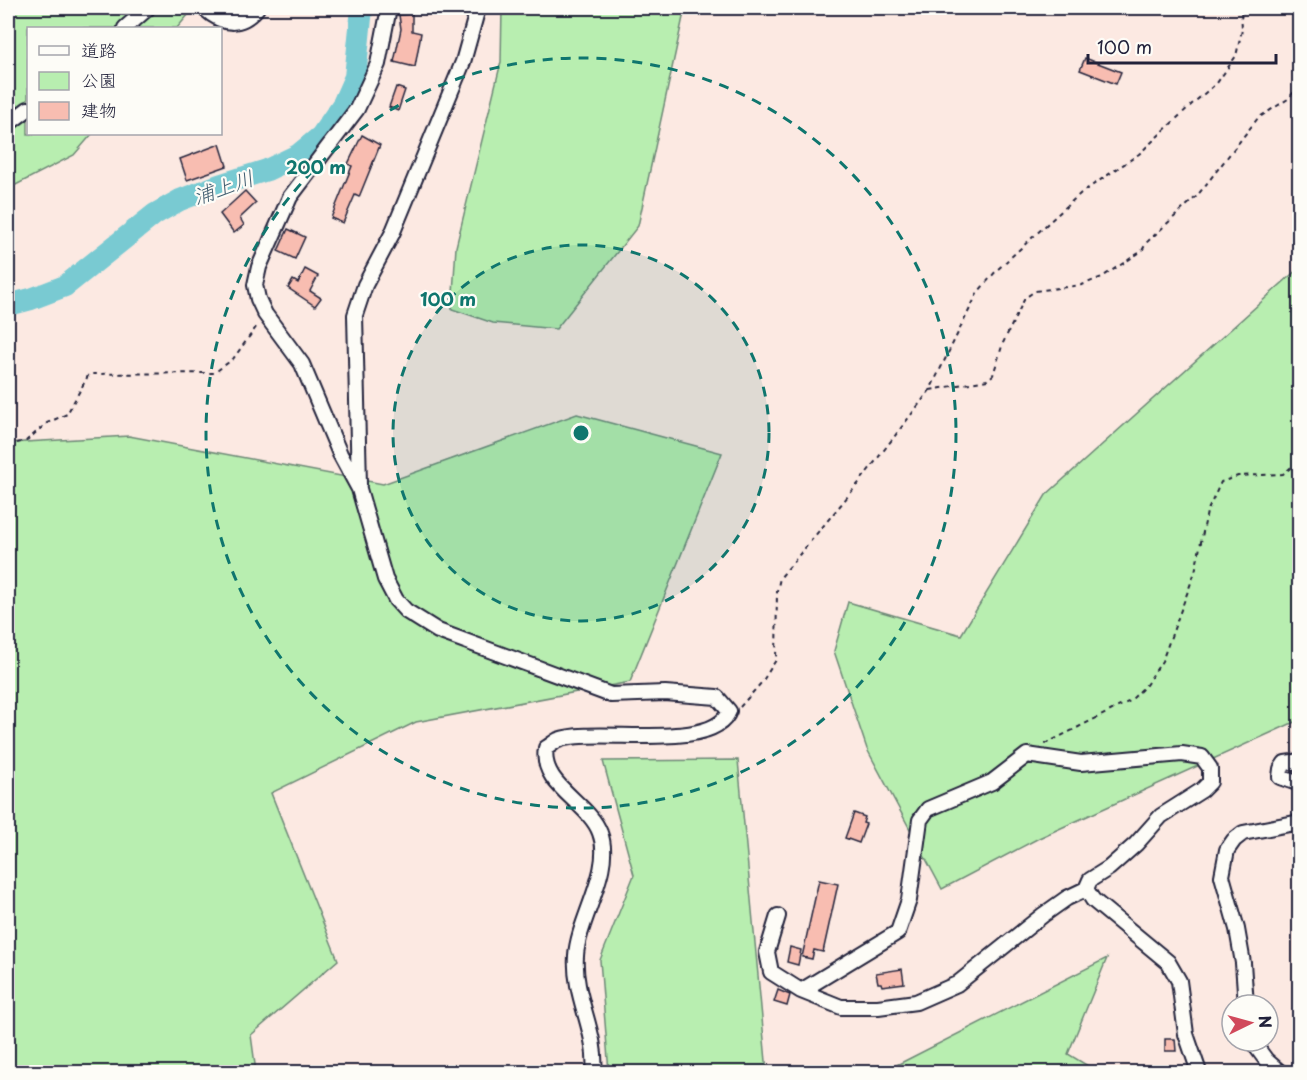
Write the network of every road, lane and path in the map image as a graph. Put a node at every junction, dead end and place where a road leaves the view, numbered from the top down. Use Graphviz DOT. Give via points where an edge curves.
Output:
graph roads {
  1 [pos="148,8"];
  2 [pos="204,8"];
  3 [pos="257,8"];
  4 [pos="390,8"];
  5 [pos="478,8"];
  6 [pos="1241,8"];
  7 [pos="126,27"];
  8 [pos="1299,85"];
  9 [pos="27,110"];
  10 [pos="8,124"];
  11 [pos="265,314"];
  12 [pos="930,390"];
  13 [pos="8,445"];
  14 [pos="1299,457"];
  15 [pos="359,489"];
  16 [pos="729,711"];
  17 [pos="1027,755"];
  18 [pos="1299,761"];
  19 [pos="1299,784"];
  20 [pos="1299,822"];
  21 [pos="1086,889"];
  22 [pos="778,916"];
  23 [pos="801,991"];
  24 [pos="1245,993"];
  25 [pos="1261,1053"];
  26 [pos="594,1072"];
  27 [pos="1199,1072"];
  28 [pos="1280,1072"];
  1 -- 7 [label="street"];
  2 -- 3 [label="street" via="215,18 234,22 248,18"];
  4 -- 11 [label="street" via="378,64 357,109 290,197 259,267 255,285"];
  5 -- 15 [label="street" via="463,62 355,315"];
  6 -- 12 [label="path" via="1242,30 1236,56 1217,83 1139,154 1081,193 997,270 978,292"];
  8 -- 12 [label="path" via="1288,99 1258,118 1197,196 1142,251 1102,277 1082,285 1035,291 1025,298 1003,343 993,375 987,380"];
  9 -- 10 [label="street"];
  11 -- 13 [label="path" via="233,359 214,373 89,374 67,414 47,423 26,441"];
  11 -- 15 [label="street" via="302,364"];
  12 -- 16 [label="path" via="780,578 776,660 740,708"];
  14 -- 17 [label="path" via="1282,474 1238,476 1221,482 1207,512 1196,572 1162,661 1146,685 1130,701"];
  15 -- 16 [label="street" via="385,579 396,600 438,631 611,695 717,697"];
  16 -- 26 [label="street" via="714,727 694,732 662,737 588,735 557,740 546,748 544,760 549,772 592,816 601,834 603,863 576,956 578,989 591,1032"];
  17 -- 21 [label="street" via="1081,763 1182,754 1202,757 1210,768 1210,782 1202,790 1161,816 1136,844 1090,880"];
  17 -- 23 [label="street" via="992,782 928,809 920,820 909,900 898,932"];
  18 -- 19 [label="street" via="1285,763 1280,777"];
  20 -- 24 [label="street" via="1243,833 1227,850 1222,876 1237,929"];
  21 -- 23 [label="street" via="1043,915 957,984 916,1002 841,1007"];
  21 -- 27 [label="street" via="1093,900 1168,962 1179,981 1186,1034"];
  22 -- 23 [label="street" via="767,951 771,972"];
  25 -- 28 [label="street"];
}
